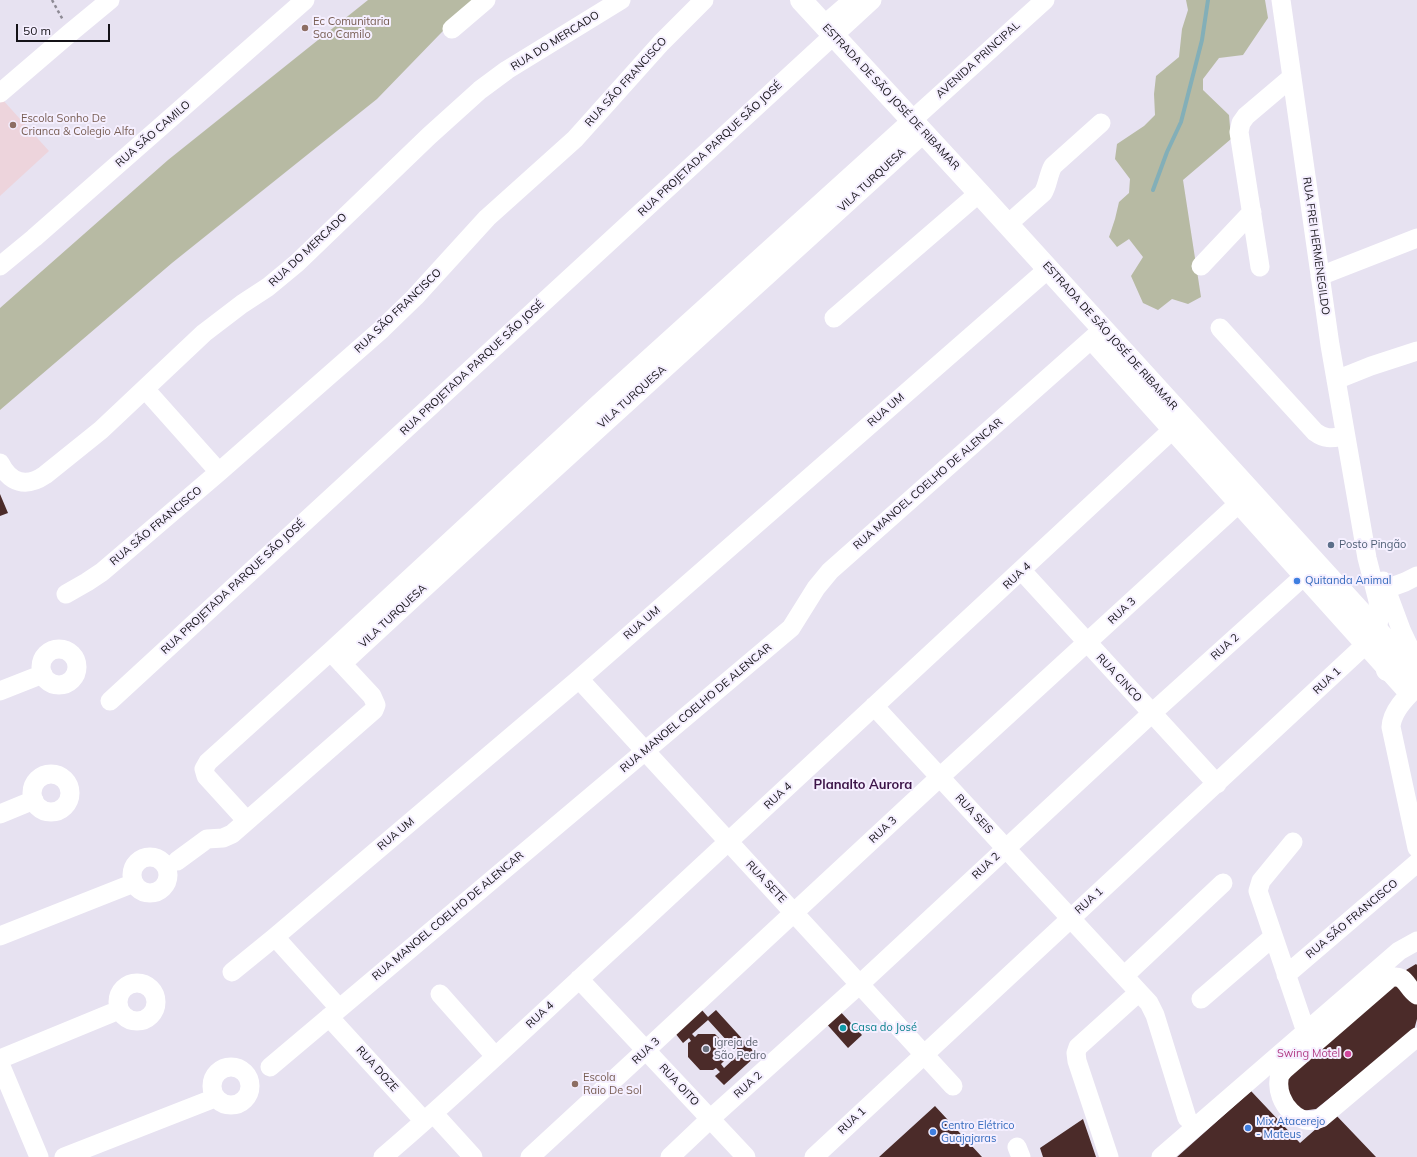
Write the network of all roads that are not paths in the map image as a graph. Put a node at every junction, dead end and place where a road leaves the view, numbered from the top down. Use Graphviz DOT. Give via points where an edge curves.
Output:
graph roads {
  1 [pos="110,0"];
  2 [pos="305,0"];
  3 [pos="486,0"];
  4 [pos="621,0"];
  5 [pos="704,0"];
  6 [pos="801,0"];
  7 [pos="853,0"];
  8 [pos="872,0"];
  9 [pos="1045,0"];
  10 [pos="1281,0"];
  11 [pos="452,29"];
  12 [pos="829,30"];
  13 [pos="1292,77"];
  14 [pos="0,93"];
  15 [pos="1101,123"];
  16 [pos="918,127"];
  17 [pos="979,193"];
  18 [pos="1252,212"];
  19 [pos="1008,224"];
  20 [pos="1417,238"];
  21 [pos="0,266"];
  22 [pos="1201,266"];
  23 [pos="750,267"];
  24 [pos="1260,267"];
  25 [pos="1048,269"];
  26 [pos="1320,276"];
  27 [pos="762,281"];
  28 [pos="834,318"];
  29 [pos="1220,328"];
  30 [pos="1097,335"];
  31 [pos="1417,350"];
  32 [pos="1336,380"];
  33 [pos="145,389"];
  34 [pos="601,413"];
  35 [pos="1171,431"];
  36 [pos="1345,436"];
  37 [pos="0,463"];
  38 [pos="220,472"];
  39 [pos="1357,492"];
  40 [pos="1238,504"];
  41 [pos="1022,572"];
  42 [pos="1304,576"];
  43 [pos="1417,576"];
  44 [pos="1386,589"];
  45 [pos="66,594"];
  46 [pos="1371,638"];
  47 [pos="1088,643"];
  48 [pos="337,658"];
  49 [pos="1417,663"];
  50 [pos="1387,670"];
  51 [pos="43,674"];
  52 [pos="579,679"];
  53 [pos="1415,684"];
  54 [pos="0,691"];
  55 [pos="110,701"];
  56 [pos="874,706"];
  57 [pos="1152,713"];
  58 [pos="645,750"];
  59 [pos="940,777"];
  60 [pos="1217,784"];
  61 [pos="34,800"];
  62 [pos="0,814"];
  63 [pos="247,821"];
  64 [pos="729,842"];
  65 [pos="1293,842"];
  66 [pos="1005,848"];
  67 [pos="1417,848"];
  68 [pos="177,861"];
  69 [pos="1417,863"];
  70 [pos="134,883"];
  71 [pos="1222,883"];
  72 [pos="794,912"];
  73 [pos="1070,919"];
  74 [pos="0,936"];
  75 [pos="1273,937"];
  76 [pos="275,938"];
  77 [pos="1417,940"];
  78 [pos="232,972"];
  79 [pos="1286,975"];
  80 [pos="1124,976"];
  81 [pos="579,978"];
  82 [pos="860,984"];
  83 [pos="1139,992"];
  84 [pos="440,994"];
  85 [pos="1417,995"];
  86 [pos="1201,999"];
  87 [pos="119,1010"];
  88 [pos="334,1012"];
  89 [pos="1306,1032"];
  90 [pos="1417,1037"];
  91 [pos="646,1050"];
  92 [pos="924,1054"];
  93 [pos="495,1056"];
  94 [pos="0,1059"];
  95 [pos="0,1064"];
  96 [pos="270,1067"];
  97 [pos="953,1086"];
  98 [pos="0,1095"];
  99 [pos="215,1098"];
  100 [pos="429,1118"];
  101 [pos="1187,1118"];
  102 [pos="710,1119"];
  103 [pos="26,1157"];
  104 [pos="38,1157"];
  105 [pos="64,1157"];
  106 [pos="383,1157"];
  107 [pos="473,1157"];
  108 [pos="530,1157"];
  109 [pos="670,1157"];
  110 [pos="746,1157"];
  111 [pos="814,1157"];
  112 [pos="1109,1157"];
  113 [pos="1161,1157"];
  1 -- 14 [label="street"];
  2 -- 21 [label="street, RUA SÃO CAMILO"];
  3 -- 11 [label="street"];
  4 -- 33 [label="street, RUA DO MERCADO" via="507,70 480,90 297,263 204,333"];
  5 -- 38 [label="street, RUA SÃO FRANCISCO" via="661,43 575,139 488,218 415,297"];
  6 -- 12 [label="main road, ESTRADA DE SÃO JOSÉ DE RIBAMAR"];
  7 -- 12 [label="street"];
  8 -- 12 [label="street"];
  9 -- 16 [label="street, AVENIDA PRINCIPAL"];
  10 -- 13 [label="street, RUA FREI HERMENEGILDO"];
  12 -- 16 [label="main road, ESTRADA DE SÃO JOSÉ DE RIBAMAR"];
  12 -- 55 [label="street, RUA PROJETADA PARQUE SÃO JOSÉ"];
  13 -- 18 [label="street" via="1241,122 1239,132"];
  13 -- 26 [label="street, RUA FREI HERMENEGILDO"];
  15 -- 19 [label="street" via="1053,166 1043,193"];
  16 -- 17 [label="main road, ESTRADA DE SÃO JOSÉ DE RIBAMAR"];
  16 -- 23 [label="street, VILA TURQUESA"];
  16 -- 27 [label="street, VILA TURQUESA"];
  17 -- 19 [label="main road, ESTRADA DE SÃO JOSÉ DE RIBAMAR"];
  17 -- 28 [label="street"];
  18 -- 22 [label="street"];
  18 -- 24 [label="street"];
  19 -- 25 [label="main road, ESTRADA DE SÃO JOSÉ DE RIBAMAR"];
  20 -- 26 [label="street"];
  23 -- 27 [label="street"];
  23 -- 34 [label="street, VILA TURQUESA"];
  25 -- 30 [label="main road, ESTRADA DE SÃO JOSÉ DE RIBAMAR"];
  25 -- 52 [label="street, RUA UM"];
  26 -- 32 [label="street, RUA FREI HERMENEGILDO"];
  27 -- 34 [label="street, VILA TURQUESA"];
  29 -- 36 [label="street" via="1315,432 1327,439"];
  30 -- 35 [label="street, ESTRADA DE SÃO JOSÉ DE RIBAMAR"];
  30 -- 46 [label="main road, ESTRADA DE SÃO JOSÉ DE RIBAMAR"];
  30 -- 58 [label="street, RUA MANOEL COELHO DE ALENCAR" via="830,571 791,628"];
  31 -- 32 [label="street"];
  32 -- 36 [label="street, RUA FREI HERMENEGILDO"];
  33 -- 37 [label="street, RUA DO MERCADO" via="101,430 36,481 15,480"];
  33 -- 38 [label="street"];
  34 -- 48 [label="street, VILA TURQUESA"];
  35 -- 40 [label="street, ESTRADA DE SÃO JOSÉ DE RIBAMAR"];
  35 -- 41 [label="street, RUA 4"];
  36 -- 39 [label="street, RUA FREI HERMENEGILDO"];
  38 -- 45 [label="street, RUA SÃO FRANCISCO" via="102,572"];
  39 -- 44 [label="street, RUA FREI HERMENEGILDO" via="1368,536"];
  39 -- 46 [label="street, RUA FREI HERMENEGILDO" via="1367,558 1378,600 1379,619"];
  40 -- 42 [label="street, ESTRADA DE SÃO JOSÉ DE RIBAMAR"];
  40 -- 47 [label="street, RUA 3"];
  41 -- 47 [label="street, RUA CINCO"];
  41 -- 56 [label="street, RUA 4"];
  42 -- 46 [label="street, ESTRADA DE SÃO JOSÉ DE RIBAMAR"];
  42 -- 57 [label="street, RUA 2"];
  43 -- 44 [label="street"];
  44 -- 49 [label="street, RUA FREI HERMENEGILDO"];
  46 -- 50 [label="street, ESTRADA DE SÃO JOSÉ DE RIBAMAR"];
  46 -- 53 [label="main road, ESTRADA DE SÃO JOSÉ DE RIBAMAR"];
  46 -- 60 [label="street, RUA 1"];
  47 -- 57 [label="street, RUA CINCO"];
  47 -- 59 [label="street, RUA 3"];
  48 -- 63 [label="street" via="372,696 376,708"];
  48 -- 63 [label="street, VILA TURQUESA" via="205,765 206,776"];
  50 -- 53 [label="main road"];
  51 -- 54 [label="street"];
  52 -- 58 [label="street, RUA SETE"];
  52 -- 76 [label="street, RUA UM"];
  53 -- 67 [label="street" via="1394,714 1391,727"];
  56 -- 59 [label="street, RUA SEIS"];
  56 -- 64 [label="street, RUA 4"];
  57 -- 60 [label="street, RUA CINCO"];
  57 -- 66 [label="street, RUA 2"];
  58 -- 64 [label="street, RUA SETE"];
  58 -- 88 [label="street, RUA MANOEL COELHO DE ALENCAR"];
  59 -- 66 [label="street, RUA SEIS"];
  59 -- 72 [label="street, RUA 3"];
  60 -- 73 [label="street, RUA 1"];
  61 -- 62 [label="street"];
  63 -- 68 [label="street" via="228,836 204,840"];
  64 -- 72 [label="street, RUA SETE"];
  64 -- 81 [label="street, RUA 4"];
  65 -- 75 [label="street" via="1262,881 1258,891"];
  66 -- 73 [label="street, RUA SEIS"];
  66 -- 82 [label="street, RUA 2"];
  69 -- 79 [label="street, RUA SÃO FRANCISCO"];
  70 -- 74 [label="street"];
  71 -- 80 [label="street"];
  72 -- 82 [label="street, RUA SETE"];
  72 -- 91 [label="street, RUA 3"];
  73 -- 80 [label="street, RUA SEIS"];
  73 -- 92 [label="street, RUA 1"];
  75 -- 79 [label="street"];
  75 -- 86 [label="street"];
  76 -- 78 [label="street, RUA UM"];
  76 -- 88 [label="street, RUA DOZE"];
  77 -- 89 [label="street" via="1398,951"];
  79 -- 89 [label="street"];
  80 -- 83 [label="street, RUA SEIS"];
  81 -- 91 [label="street, RUA OITO"];
  81 -- 93 [label="street, RUA 4"];
  82 -- 92 [label="street, RUA SETE"];
  82 -- 102 [label="street, RUA 2"];
  83 -- 101 [label="street, RUA SEIS" via="1155,1015"];
  83 -- 112 [label="street" via="1078,1047 1076,1053"];
  84 -- 93 [label="street"];
  85 -- 90 [label="street" via="1402,978 1390,978 1284,1069 1279,1079 1284,1102 1299,1119 1311,1121 1321,1118"];
  87 -- 94 [label="street"];
  88 -- 96 [label="street, RUA MANOEL COELHO DE ALENCAR"];
  88 -- 100 [label="street, RUA DOZE"];
  89 -- 113 [label="street"];
  91 -- 102 [label="street, RUA OITO"];
  91 -- 108 [label="street, RUA 3"];
  92 -- 97 [label="street, RUA SETE"];
  92 -- 111 [label="street, RUA 1"];
  93 -- 100 [label="street, RUA 4"];
  95 -- 104 [label="street"];
  98 -- 103 [label="street"];
  99 -- 105 [label="street"];
  100 -- 106 [label="street, RUA 4"];
  100 -- 107 [label="street, RUA DOZE"];
  102 -- 109 [label="street, RUA 2"];
  102 -- 110 [label="street, RUA OITO"];
}
